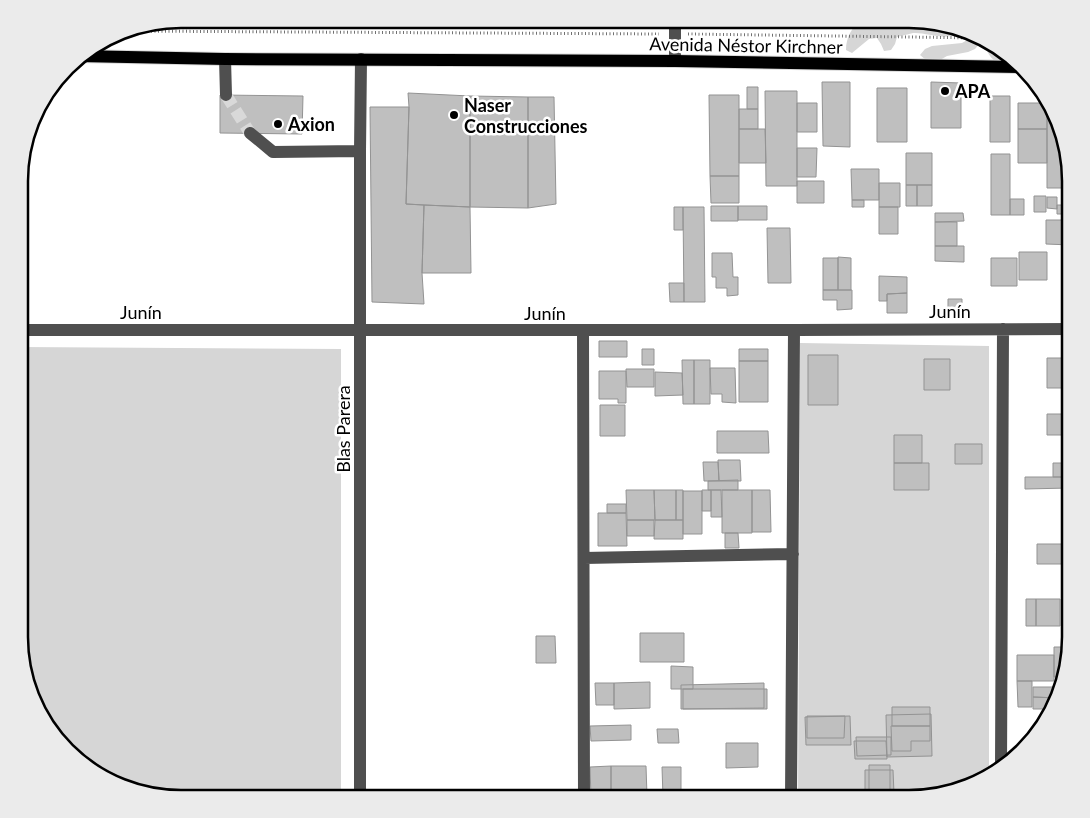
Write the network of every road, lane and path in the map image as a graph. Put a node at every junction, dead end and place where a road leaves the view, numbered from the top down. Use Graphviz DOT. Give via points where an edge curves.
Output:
graph roads {
  1 [pos="675,28"];
  2 [pos="149,30"];
  3 [pos="675,34"];
  4 [pos="964,38"];
  5 [pos="91,56"];
  6 [pos="225,59"];
  7 [pos="361,59"];
  8 [pos="675,62"];
  9 [pos="1013,67"];
  10 [pos="226,95"];
  11 [pos="250,133"];
  12 [pos="360,151"];
  13 [pos="1003,328"];
  14 [pos="1062,329"];
  15 [pos="27,330"];
  16 [pos="360,330"];
  17 [pos="583,330"];
  18 [pos="794,330"];
  19 [pos="793,554"];
  20 [pos="584,558"];
  21 [pos="1001,760"];
  22 [pos="360,790"];
  23 [pos="584,790"];
  24 [pos="791,790"];
  1 -- 3 [label="street"];
  2 -- 3 [label="path"];
  3 -- 4 [label="path"];
  3 -- 8 [label="street"];
  5 -- 6 [label="main road, Avenida Néstor Kirchner"];
  6 -- 7 [label="main road, Avenida Néstor Kirchner"];
  6 -- 10 [label="street"];
  7 -- 8 [label="main road, Avenida Néstor Kirchner"];
  7 -- 12 [label="street, Blas Parera"];
  8 -- 9 [label="main road, Avenida Néstor Kirchner"];
  11 -- 12 [label="street" via="273,152"];
  12 -- 16 [label="street, Blas Parera"];
  13 -- 14 [label="street, Junín"];
  13 -- 18 [label="street, Junín"];
  13 -- 21 [label="street"];
  15 -- 16 [label="street, Junín"];
  16 -- 17 [label="street, Junín"];
  16 -- 22 [label="street, Blas Parera"];
  17 -- 18 [label="street, Junín"];
  17 -- 20 [label="street"];
  18 -- 19 [label="street"];
  19 -- 20 [label="street"];
  19 -- 24 [label="street"];
  20 -- 23 [label="street"];
}
